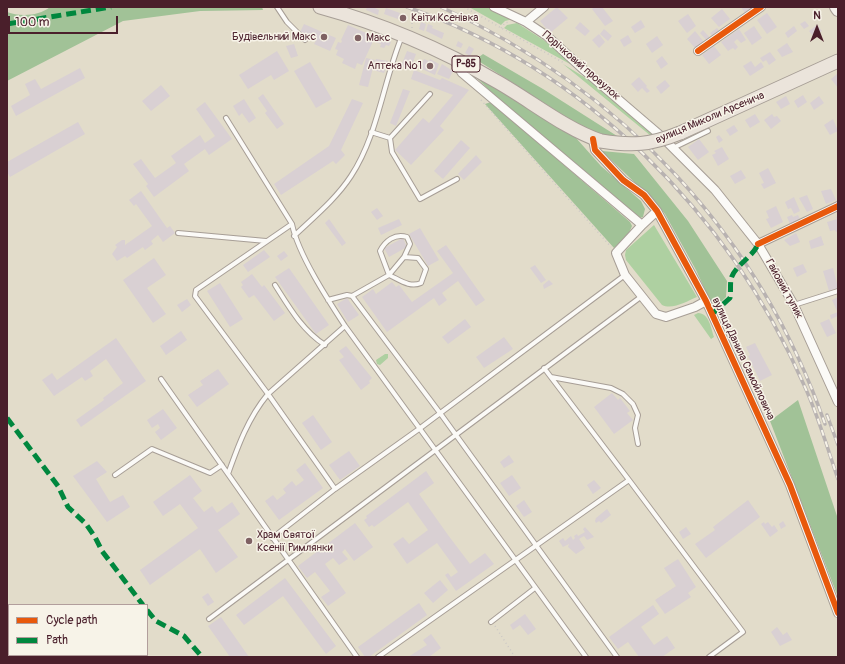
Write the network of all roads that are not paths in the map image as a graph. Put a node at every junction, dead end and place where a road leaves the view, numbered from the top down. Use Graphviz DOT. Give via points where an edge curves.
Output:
graph roads {
  1 [pos="278,7"];
  2 [pos="320,7"];
  3 [pos="494,7"];
  4 [pos="544,7"];
  5 [pos="761,7"];
  6 [pos="836,7"];
  7 [pos="838,10"];
  8 [pos="526,22"];
  9 [pos="407,33"];
  10 [pos="305,40"];
  11 [pos="698,51"];
  12 [pos="452,57"];
  13 [pos="838,61"];
  14 [pos="430,94"];
  15 [pos="226,118"];
  16 [pos="708,131"];
  17 [pos="371,132"];
  18 [pos="661,136"];
  19 [pos="390,138"];
  20 [pos="597,140"];
  21 [pos="673,148"];
  22 [pos="456,179"];
  23 [pos="838,206"];
  24 [pos="658,211"];
  25 [pos="292,224"];
  26 [pos="642,225"];
  27 [pos="178,233"];
  28 [pos="294,236"];
  29 [pos="267,241"];
  30 [pos="758,244"];
  31 [pos="404,257"];
  32 [pos="389,275"];
  33 [pos="625,275"];
  34 [pos="275,284"];
  35 [pos="838,291"];
  36 [pos="352,296"];
  37 [pos="642,296"];
  38 [pos="328,300"];
  39 [pos="706,301"];
  40 [pos="794,305"];
  41 [pos="345,326"];
  42 [pos="325,345"];
  43 [pos="544,368"];
  44 [pos="551,377"];
  45 [pos="161,379"];
  46 [pos="268,394"];
  47 [pos="838,402"];
  48 [pos="440,413"];
  49 [pos="419,429"];
  50 [pos="456,435"];
  51 [pos="638,444"];
  52 [pos="435,451"];
  53 [pos="222,466"];
  54 [pos="228,474"];
  55 [pos="115,475"];
  56 [pos="629,480"];
  57 [pos="335,489"];
  58 [pos="272,538"];
  59 [pos="535,545"];
  60 [pos="288,560"];
  61 [pos="515,560"];
  62 [pos="535,588"];
  63 [pos="838,613"];
  64 [pos="209,619"];
  65 [pos="491,621"];
  66 [pos="357,657"];
  67 [pos="378,657"];
  68 [pos="586,657"];
  69 [pos="617,657"];
  70 [pos="708,657"];
  1 -- 10 [label="lane" via="287,22"];
  2 -- 9 [label="main road, вулиця Миколи Арсенича / Р-85"];
  3 -- 8 [label="street, Порічковий провулок"];
  4 -- 8 [label="street"];
  5 -- 11 [label="street"];
  6 -- 7 [label="main road"];
  8 -- 18 [label="street, Порічковий провулок" via="547,36"];
  9 -- 12 [label="main road, вулиця Миколи Арсенича / Р-85"];
  9 -- 17 [label="lane"];
  12 -- 20 [label="main road, вулиця Миколи Арсенича / Р-85"];
  12 -- 26 [label="street" via="462,73"];
  13 -- 20 [label="main road, вулиця Миколи Арсенича / Р-85, bridge" via="658,141 640,145"];
  14 -- 19 [label="lane"];
  15 -- 25 [label="lane"];
  16 -- 21 [label="lane"];
  17 -- 19 [label="lane"];
  17 -- 28 [label="lane" via="351,176 334,199"];
  18 -- 21 [label="street, Гайовий тупик"];
  19 -- 22 [label="lane" via="392,152 420,199"];
  20 -- 24 [label="street, вулиця Данила Самойловича" via="595,150 622,180 644,196"];
  21 -- 30 [label="street, Гайовий тупик" via="715,190"];
  23 -- 30 [label="street"];
  24 -- 26 [label="street"];
  24 -- 39 [label="street, вулиця Данила Самойловича"];
  25 -- 28 [label="lane"];
  25 -- 29 [label="lane"];
  26 -- 33 [label="street" via="616,253"];
  27 -- 29 [label="lane"];
  28 -- 38 [label="lane"];
  29 -- 46 [label="lane" via="196,290 196,296"];
  30 -- 40 [label="street, Гайовий тупик"];
  31 -- 32 [label="lane"];
  31 -- 32 [label="lane" via="418,258 422,262 426,269 421,283 410,285"];
  31 -- 32 [label="lane" via="410,244 407,237 396,237 383,244 380,251"];
  32 -- 36 [label="lane"];
  33 -- 37 [label="street"];
  33 -- 48 [label="lane"];
  34 -- 42 [label="lane" via="296,318 312,336"];
  35 -- 40 [label="lane"];
  36 -- 38 [label="lane"];
  36 -- 48 [label="lane"];
  37 -- 39 [label="street" via="656,314 666,317"];
  37 -- 43 [label="lane"];
  38 -- 41 [label="lane"];
  39 -- 63 [label="street, вулиця Данила Самойловича" via="790,485"];
  40 -- 47 [label="street, Гайовий тупик"];
  41 -- 42 [label="lane"];
  41 -- 49 [label="lane"];
  42 -- 46 [label="lane"];
  43 -- 44 [label="lane"];
  43 -- 50 [label="lane"];
  44 -- 51 [label="lane" via="611,388 623,394 633,404 638,415"];
  44 -- 56 [label="lane"];
  45 -- 53 [label="lane"];
  46 -- 54 [label="lane" via="238,444"];
  46 -- 57 [label="lane"];
  48 -- 49 [label="lane"];
  48 -- 50 [label="lane"];
  49 -- 52 [label="lane"];
  49 -- 57 [label="lane"];
  50 -- 52 [label="lane"];
  50 -- 59 [label="lane"];
  52 -- 60 [label="lane"];
  52 -- 61 [label="lane"];
  53 -- 54 [label="lane"];
  53 -- 55 [label="lane" via="210,472 152,449"];
  54 -- 58 [label="lane"];
  56 -- 59 [label="lane"];
  56 -- 70 [label="lane" via="743,632"];
  57 -- 58 [label="lane"];
  58 -- 60 [label="lane"];
  59 -- 61 [label="lane"];
  59 -- 69 [label="lane"];
  60 -- 64 [label="lane"];
  60 -- 66 [label="lane"];
  61 -- 62 [label="lane"];
  61 -- 67 [label="lane"];
  62 -- 65 [label="lane"];
  62 -- 68 [label="lane"];
}
